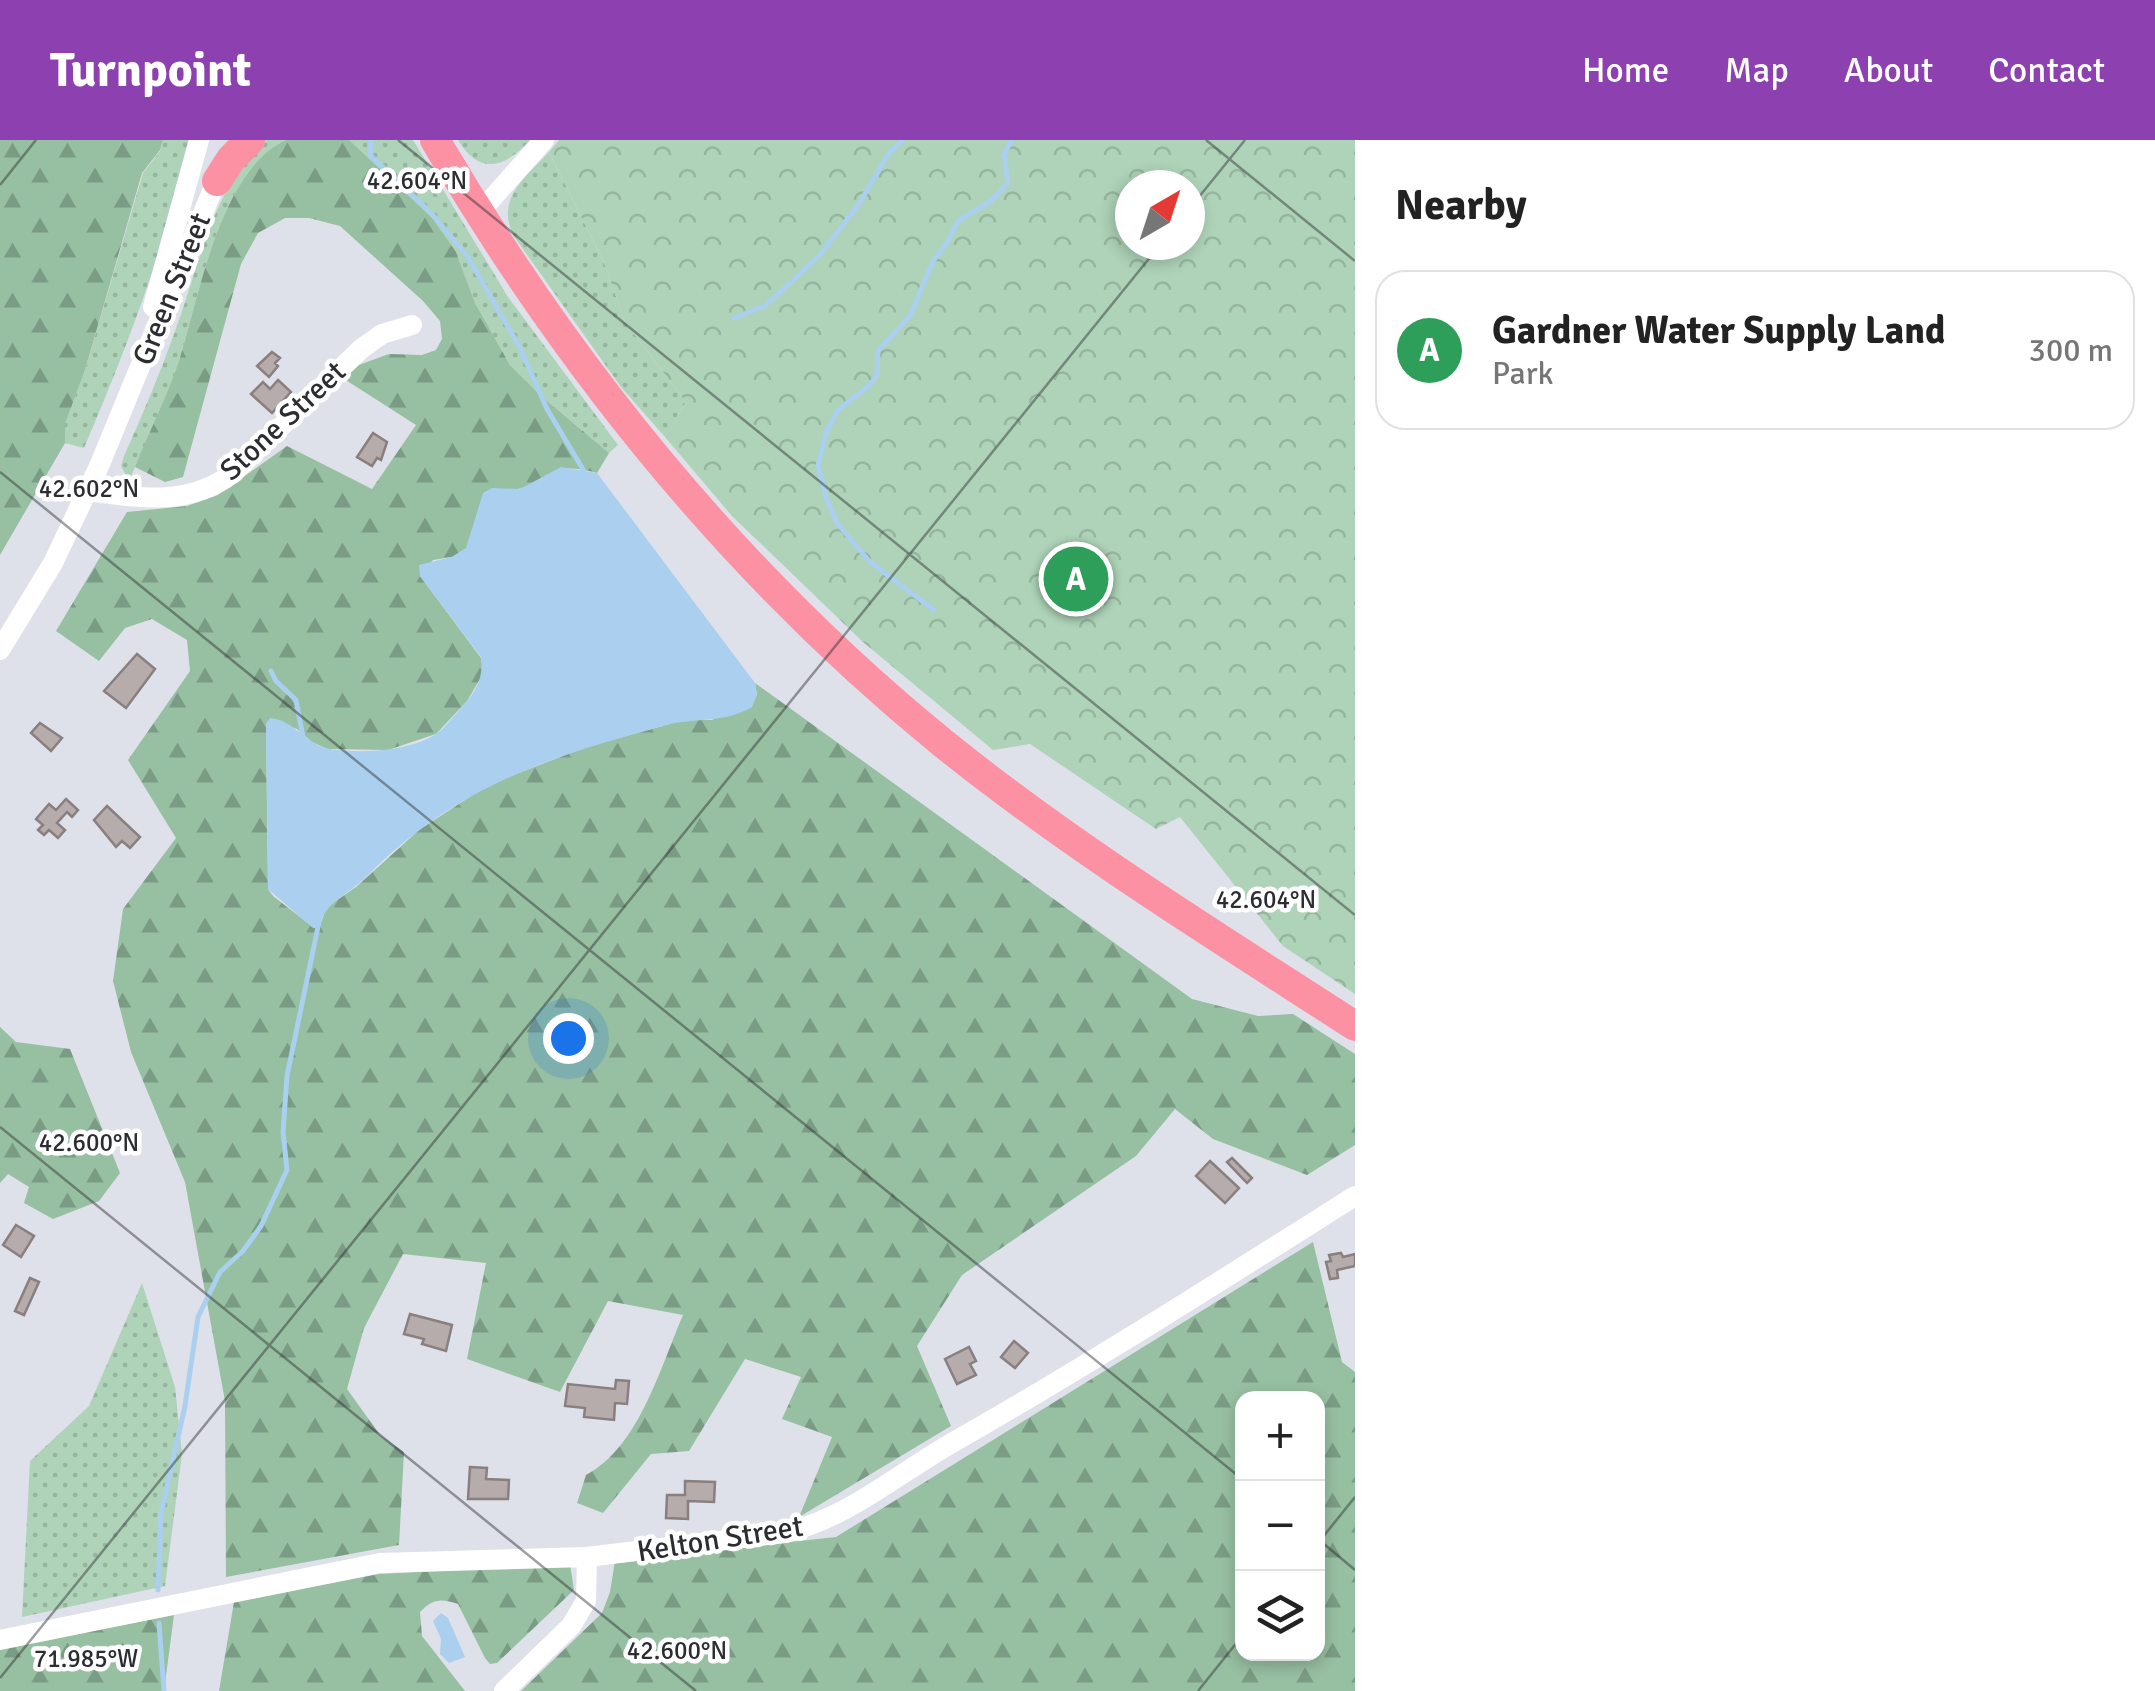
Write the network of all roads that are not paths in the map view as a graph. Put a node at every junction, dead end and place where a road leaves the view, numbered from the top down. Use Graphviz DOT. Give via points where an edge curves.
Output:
graph roads {
  1 [pos="199,140"];
  2 [pos="232,140"];
  3 [pos="250,140"];
  4 [pos="544,140"];
  5 [pos="435,144"];
  6 [pos="217,181"];
  7 [pos="478,213"];
  8 [pos="412,325"];
  9 [pos="112,438"];
  10 [pos="88,491"];
  11 [pos="0,650"];
  12 [pos="1355,1026"];
  13 [pos="1355,1196"];
  14 [pos="586,1558"];
  15 [pos="0,1640"];
  16 [pos="504,1691"];
  1 -- 9 [label="street, Green Street"];
  2 -- 6 [label="street, Green Street"];
  3 -- 6 [label="highway"];
  4 -- 7 [label="street"];
  5 -- 7 [label="highway"];
  6 -- 9 [label="street, Green Street"];
  7 -- 12 [label="highway" via="648,452 841,654 1086,850"];
  8 -- 10 [label="street, Stone Street" via="361,349 213,486 161,499"];
  9 -- 10 [label="street, Green Street"];
  10 -- 11 [label="street, Green Street"];
  13 -- 14 [label="street, Kelton Street" via="840,1514 786,1533"];
  14 -- 15 [label="street, Kelton Street" via="380,1563"];
  14 -- 16 [label="street" via="586,1600 571,1626"];
}
